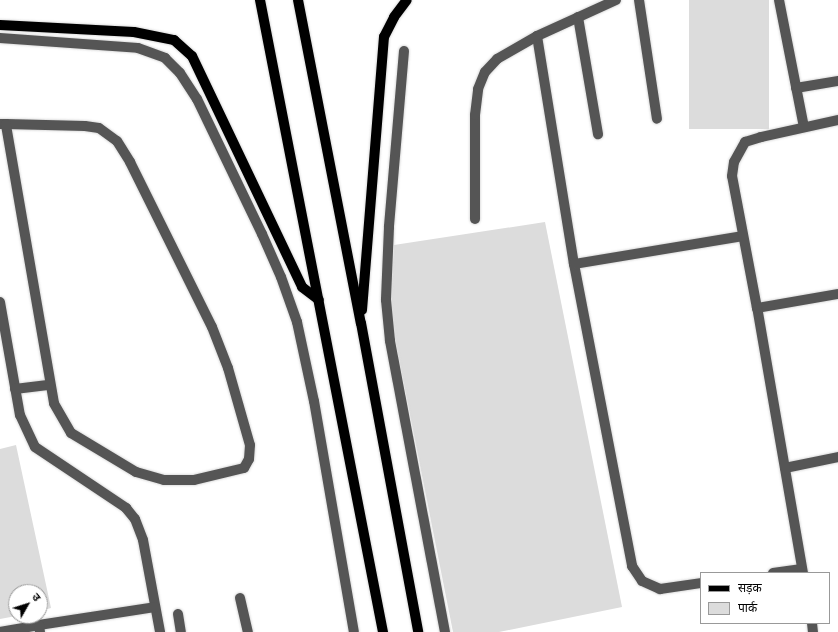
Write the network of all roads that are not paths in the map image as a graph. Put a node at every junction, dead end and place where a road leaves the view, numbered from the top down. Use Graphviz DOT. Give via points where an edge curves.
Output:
graph roads {
  1 [pos="260,0"];
  2 [pos="298,0"];
  3 [pos="407,0"];
  4 [pos="616,0"];
  5 [pos="639,0"];
  6 [pos="779,0"];
  7 [pos="578,17"];
  8 [pos="0,25"];
  9 [pos="538,36"];
  10 [pos="0,38"];
  11 [pos="404,51"];
  12 [pos="838,81"];
  13 [pos="796,88"];
  14 [pos="657,119"];
  15 [pos="838,120"];
  16 [pos="3,124"];
  17 [pos="804,127"];
  18 [pos="598,134"];
  19 [pos="475,219"];
  20 [pos="743,236"];
  21 [pos="574,264"];
  22 [pos="838,294"];
  23 [pos="319,300"];
  24 [pos="0,302"];
  25 [pos="757,308"];
  26 [pos="361,323"];
  27 [pos="50,385"];
  28 [pos="15,389"];
  29 [pos="838,457"];
  30 [pos="785,468"];
  31 [pos="803,571"];
  32 [pos="788,572"];
  33 [pos="700,583"];
  34 [pos="240,598"];
  35 [pos="155,607"];
  36 [pos="178,614"];
  37 [pos="40,629"];
  38 [pos="0,632"];
  39 [pos="160,632"];
  40 [pos="181,632"];
  41 [pos="248,632"];
  42 [pos="354,632"];
  43 [pos="383,632"];
  44 [pos="418,632"];
  45 [pos="445,632"];
  1 -- 23 [label="main road"];
  2 -- 26 [label="main road"];
  3 -- 26 [label="main road" via="394,17 384,37"];
  4 -- 7 [label="street"];
  5 -- 14 [label="street"];
  6 -- 13 [label="street"];
  7 -- 9 [label="street"];
  7 -- 18 [label="street"];
  8 -- 23 [label="main road" via="134,32 174,40 192,56 302,287"];
  9 -- 19 [label="street" via="497,59 485,72 478,89 474,115"];
  9 -- 21 [label="street"];
  10 -- 42 [label="street" via="138,48 165,58 180,73 197,99 262,234 297,322 314,402"];
  11 -- 45 [label="street" via="386,300 390,341"];
  12 -- 13 [label="street"];
  13 -- 17 [label="street"];
  15 -- 17 [label="street"];
  16 -- 27 [label="street"];
  16 -- 27 [label="street" via="99,128 116,141 130,162 212,327 237,396 250,445 249,459 244,468 194,480 164,480 136,472 71,433 54,404"];
  17 -- 20 [label="street" via="745,142 738,152 732,176"];
  20 -- 21 [label="street"];
  20 -- 25 [label="street"];
  21 -- 33 [label="street" via="632,566 642,581 660,589"];
  22 -- 25 [label="street"];
  23 -- 43 [label="main road"];
  24 -- 28 [label="street"];
  25 -- 30 [label="street"];
  26 -- 44 [label="main road"];
  27 -- 28 [label="street"];
  28 -- 35 [label="street" via="20,415 35,448 126,508 135,519 143,540"];
  29 -- 30 [label="street"];
  30 -- 31 [label="street"];
  31 -- 32 [label="street"];
  34 -- 41 [label="street"];
  35 -- 37 [label="street"];
  35 -- 39 [label="street"];
  36 -- 40 [label="street"];
  37 -- 38 [label="street"];
}
